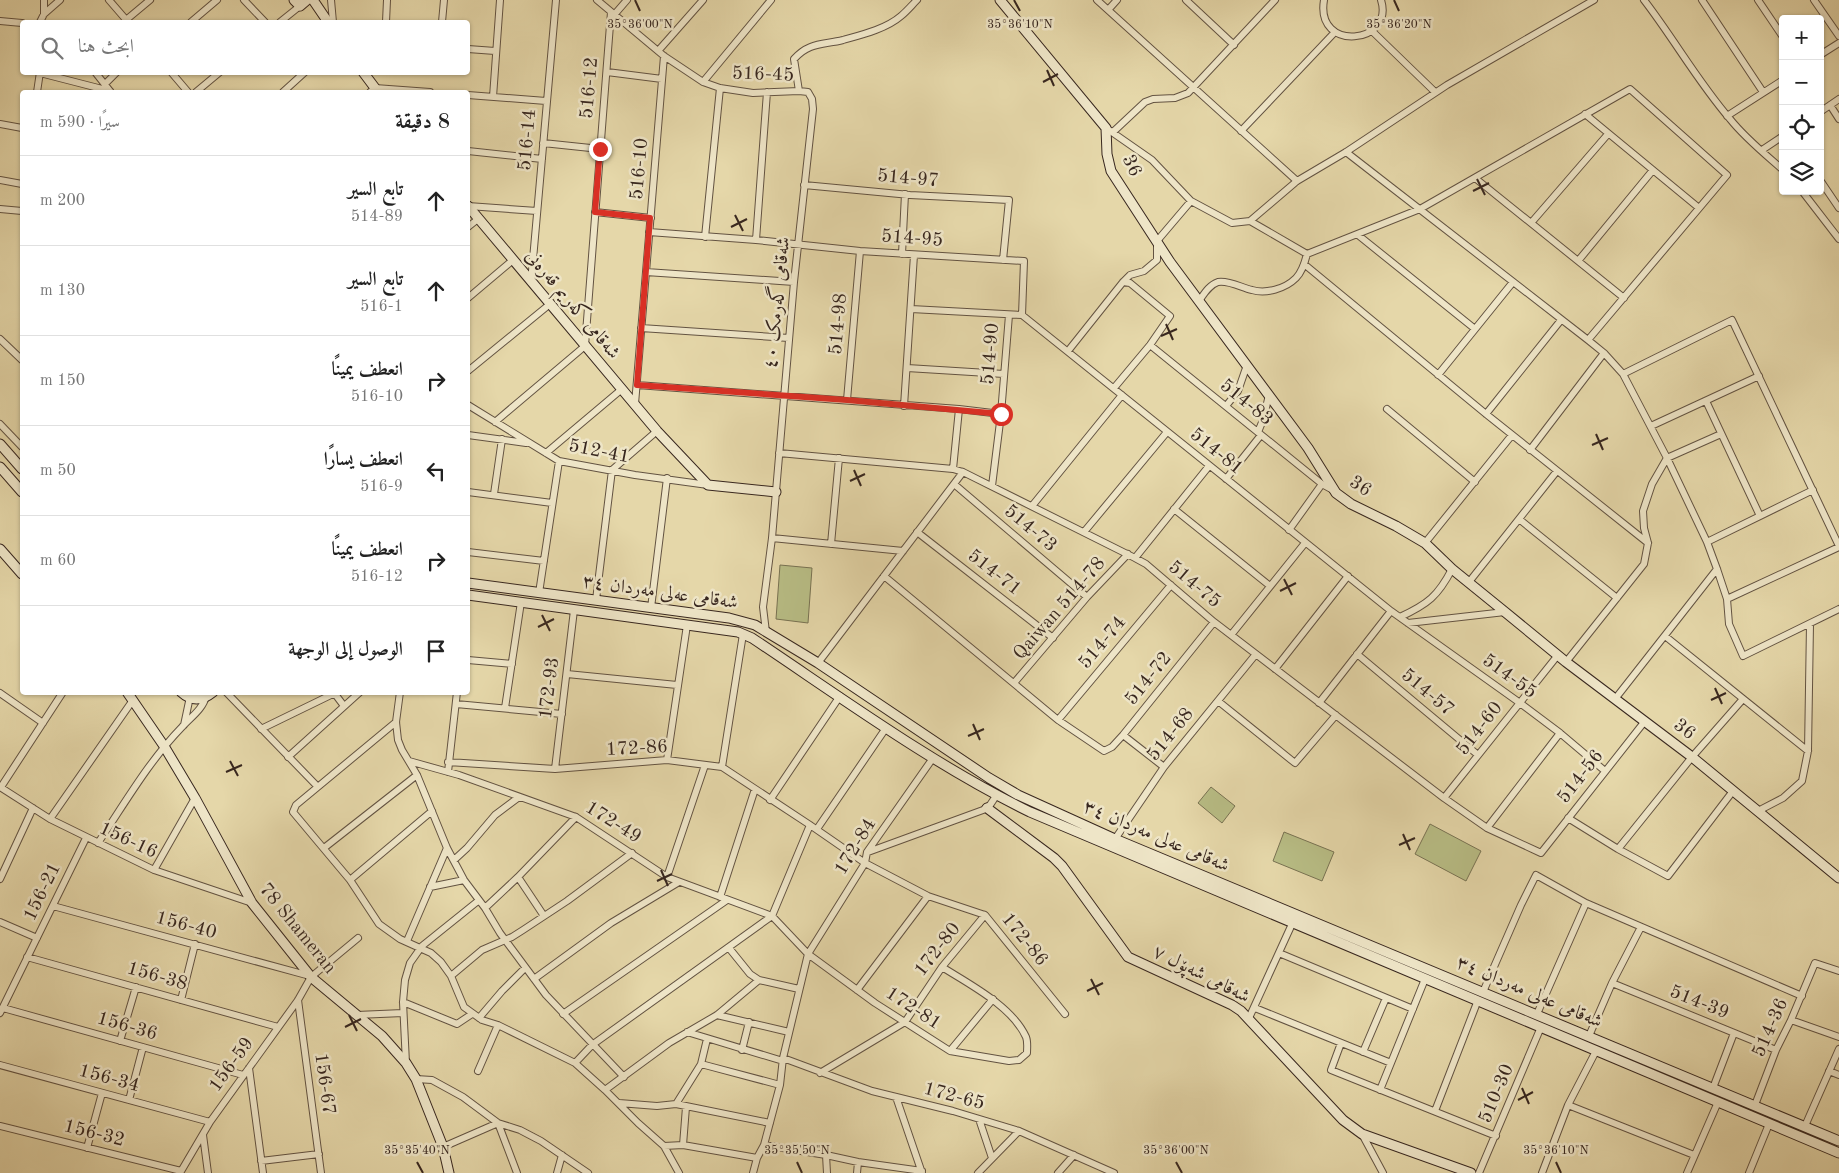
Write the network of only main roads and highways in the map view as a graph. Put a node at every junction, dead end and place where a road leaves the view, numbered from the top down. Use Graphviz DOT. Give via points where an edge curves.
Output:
graph roads {
  1 [pos="313,0"];
  2 [pos="1000,0"];
  3 [pos="327,20"];
  4 [pos="365,75"];
  5 [pos="373,90"];
  6 [pos="470,209"];
  7 [pos="0,444"];
  8 [pos="0,467"];
  9 [pos="20,467"];
  10 [pos="20,490"];
  11 [pos="776,492"];
  12 [pos="0,550"];
  13 [pos="20,572"];
  14 [pos="470,583"];
  15 [pos="470,595"];
  16 [pos="843,681"];
  17 [pos="861,692"];
  18 [pos="206,695"];
  19 [pos="837,695"];
  20 [pos="130,696"];
  21 [pos="190,696"];
  22 [pos="853,705"];
  23 [pos="988,808"];
  24 [pos="1839,878"];
  25 [pos="1839,1141"];
  26 [pos="1839,1153"];
  27 [pos="449,1173"];
  28 [pos="1471,1173"];
  1 -- 3 [label="main road"];
  2 -- 24 [label="main road, 36" via="1109,130 1107,154 1111,171 1199,301 1308,448 1336,492 1351,504 1424,543 1566,662 1692,757"];
  4 -- 5 [label="main road"];
  6 -- 11 [label="main road, شەقامی کەریم قەرەنی" via="657,431 708,485"];
  7 -- 9 [label="main road"];
  8 -- 10 [label="main road"];
  12 -- 13 [label="main road"];
  14 -- 16 [label="main road, شەقامی عەلی مەردان ٣٤" via="729,618 755,625"];
  15 -- 19 [label="main road, شەقامی عەلی مەردان ٣٤" via="743,634"];
  16 -- 17 [label="main road, شەقامی عەلی مەردان ٣٤"];
  16 -- 19 [label="main road"];
  17 -- 22 [label="main road"];
  17 -- 25 [label="main road, شەقامی عەلی مەردان ٣٤" via="1003,787 1115,839"];
  18 -- 21 [label="main road" via="195,700"];
  19 -- 22 [label="main road, شەقامی عەلی مەردان ٣٤"];
  20 -- 27 [label="main road, 78 Shameran" via="195,798 252,903 311,976 382,1036 406,1064 416,1079 443,1146"];
  22 -- 26 [label="main road, شەقامی عەلی مەردان ٣٤" via="933,758 996,796 1030,812"];
  23 -- 28 [label="main road, شەقامی شەپۆل ٧" via="1062,866 1128,957 1232,1005 1249,1018 1343,1120 1362,1134"];
}
